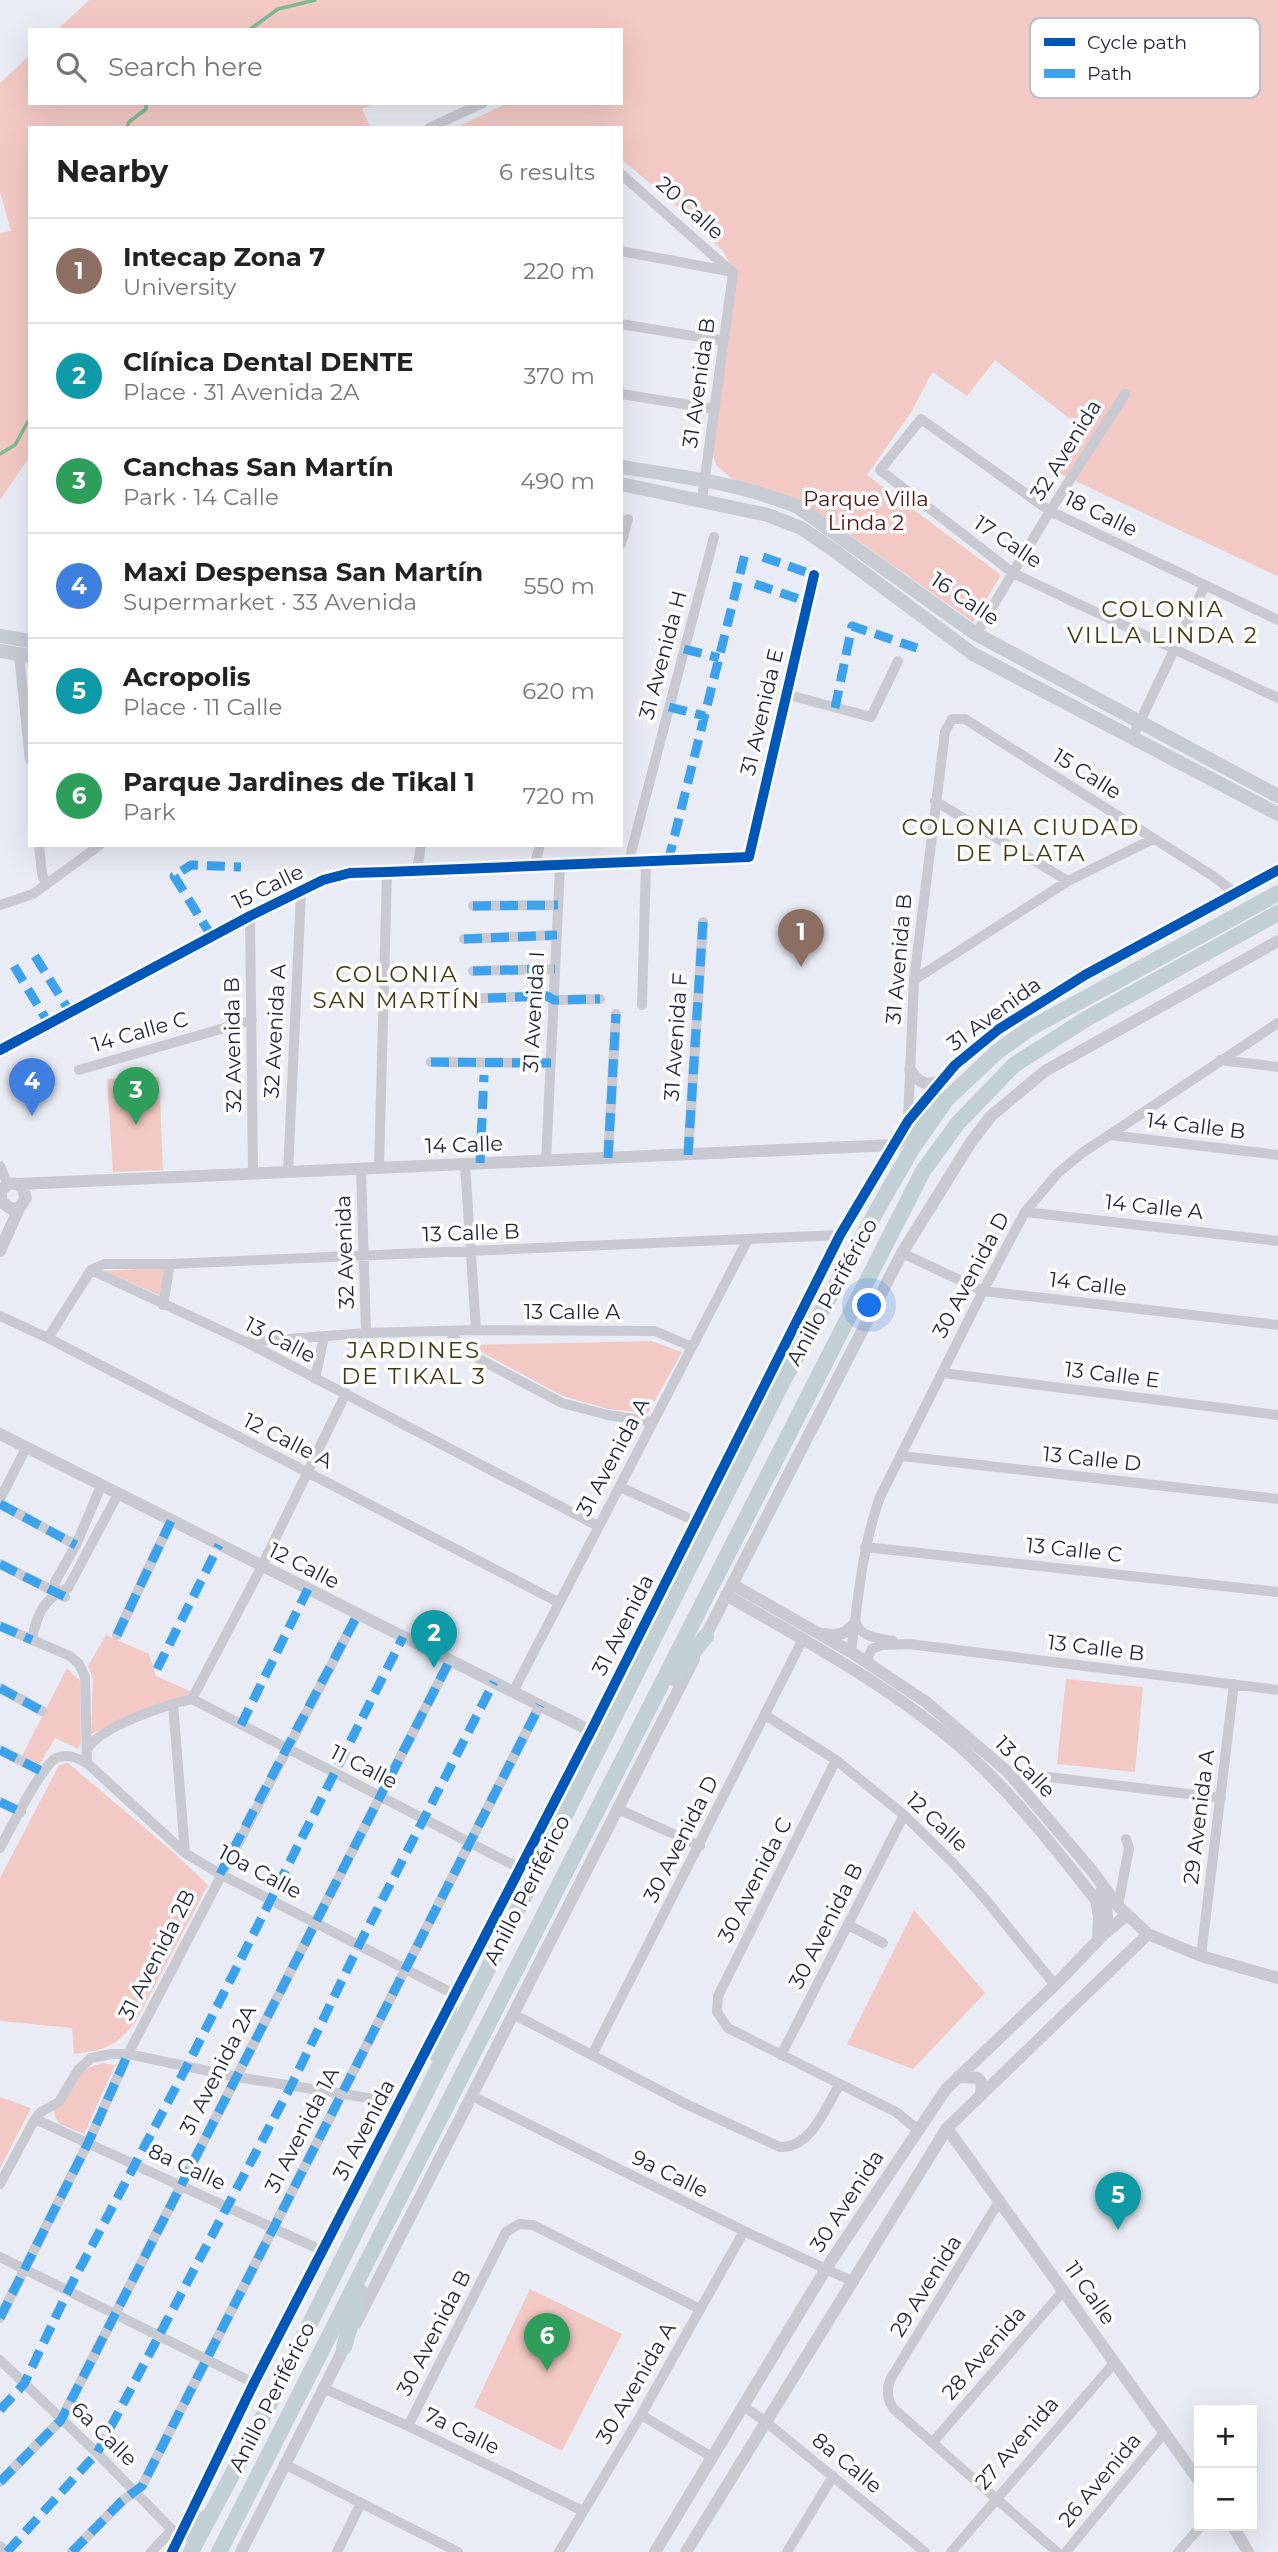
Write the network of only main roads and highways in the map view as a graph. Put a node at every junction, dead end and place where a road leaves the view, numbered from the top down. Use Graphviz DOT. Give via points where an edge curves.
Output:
graph roads {
  1 [pos="623,467"];
  2 [pos="623,484"];
  3 [pos="0,636"];
  4 [pos="28,641"];
  5 [pos="0,652"];
  6 [pos="24,655"];
  7 [pos="1275,791"];
  8 [pos="1278,814"];
  9 [pos="1278,893"];
  10 [pos="1278,913"];
  11 [pos="947,1099"];
  12 [pos="894,1145"];
  13 [pos="797,1324"];
  14 [pos="781,1385"];
  15 [pos="706,1636"];
  16 [pos="649,1710"];
  17 [pos="452,2000"];
  18 [pos="427,2089"];
  19 [pos="370,2257"];
  20 [pos="344,2347"];
  21 [pos="211,2514"];
  22 [pos="176,2533"];
  23 [pos="191,2552"];
  24 [pos="219,2552"];
  1 -- 7 [label="main road, 16 Calle" via="705,480 798,507 976,634"];
  2 -- 8 [label="main road, 16 Calle" via="768,515 801,528 974,654"];
  3 -- 4 [label="main road"];
  5 -- 6 [label="main road"];
  9 -- 11 [label="highway, Anillo Periférico" via="1029,1029"];
  10 -- 16 [label="highway, Anillo Periférico" via="1086,1019 1014,1065 951,1131 923,1171"];
  11 -- 12 [label="highway" via="924,1112"];
  11 -- 14 [label="highway, Anillo Periférico" via="900,1170"];
  13 -- 14 [label="highway"];
  14 -- 18 [label="highway, Anillo Periférico"];
  15 -- 16 [label="highway"];
  16 -- 19 [label="highway, Anillo Periférico"];
  17 -- 18 [label="highway"];
  18 -- 21 [label="highway, Anillo Periférico"];
  19 -- 20 [label="highway"];
  19 -- 24 [label="highway, Anillo Periférico"];
  21 -- 22 [label="highway"];
  21 -- 23 [label="highway, Anillo Periférico"];
}
